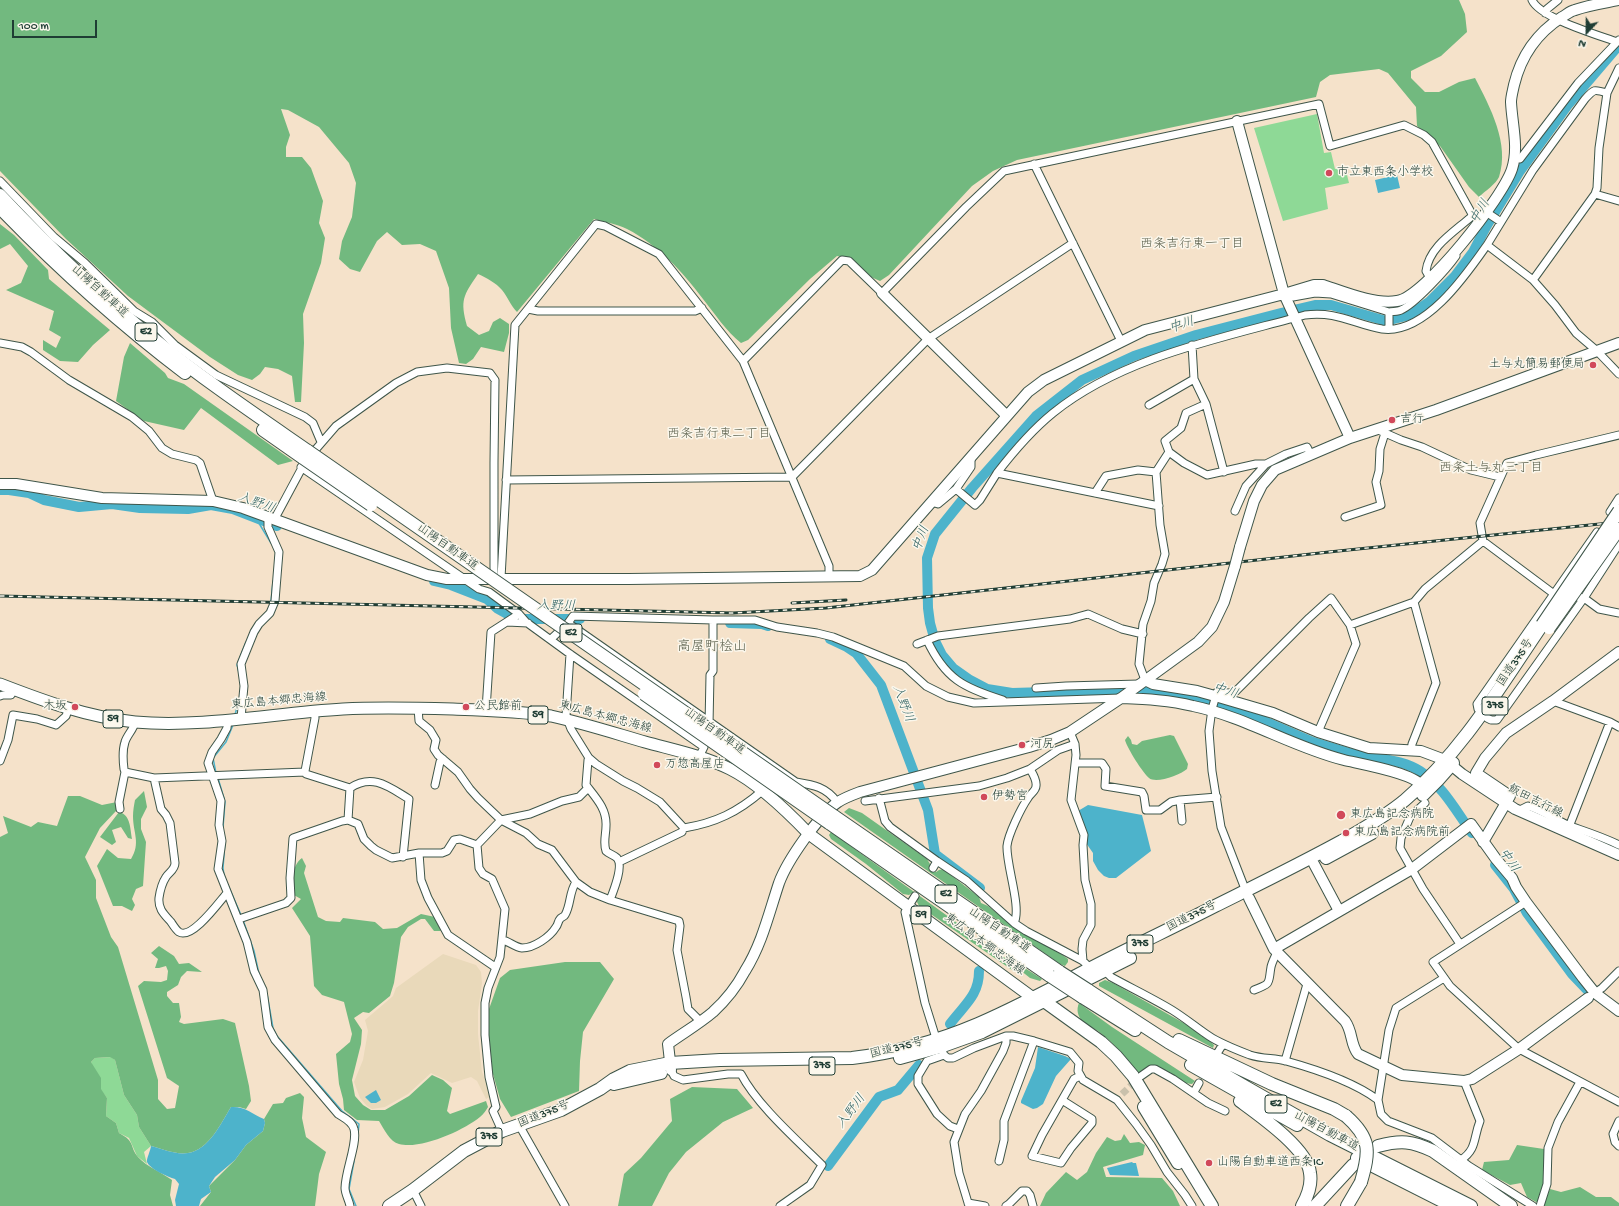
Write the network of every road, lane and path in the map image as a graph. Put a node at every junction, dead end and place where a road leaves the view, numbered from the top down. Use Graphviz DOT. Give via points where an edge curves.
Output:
graph roads {
  1 [pos="1532,0"];
  2 [pos="1558,0"];
  3 [pos="1619,0"];
  4 [pos="1545,13"];
  5 [pos="1558,20"];
  6 [pos="1618,41"];
  7 [pos="1619,68"];
  8 [pos="1606,93"];
  9 [pos="1237,121"];
  10 [pos="1514,158"];
  11 [pos="1034,164"];
  12 [pos="0,181"];
  13 [pos="1595,194"];
  14 [pos="0,196"];
  15 [pos="1619,201"];
  16 [pos="0,208"];
  17 [pos="1487,213"];
  18 [pos="1501,222"];
  19 [pos="1073,243"];
  20 [pos="1487,245"];
  21 [pos="1456,250"];
  22 [pos="1430,278"];
  23 [pos="1533,280"];
  24 [pos="882,293"];
  25 [pos="1286,298"];
  26 [pos="702,308"];
  27 [pos="528,309"];
  28 [pos="1389,313"];
  29 [pos="1295,317"];
  30 [pos="1389,328"];
  31 [pos="928,339"];
  32 [pos="1122,341"];
  33 [pos="0,343"];
  34 [pos="1619,343"];
  35 [pos="1192,345"];
  36 [pos="1597,351"];
  37 [pos="743,361"];
  38 [pos="1619,374"];
  39 [pos="1194,379"];
  40 [pos="1206,404"];
  41 [pos="1148,405"];
  42 [pos="1007,416"];
  43 [pos="1381,431"];
  44 [pos="1619,435"];
  45 [pos="1350,438"];
  46 [pos="321,442"];
  47 [pos="1169,452"];
  48 [pos="1310,453"];
  49 [pos="971,456"];
  50 [pos="304,459"];
  51 [pos="1266,464"];
  52 [pos="997,472"];
  53 [pos="1156,472"];
  54 [pos="1224,472"];
  55 [pos="792,477"];
  56 [pos="1500,477"];
  57 [pos="506,480"];
  58 [pos="0,484"];
  59 [pos="957,490"];
  60 [pos="1095,493"];
  61 [pos="1619,498"];
  62 [pos="212,501"];
  63 [pos="931,502"];
  64 [pos="1159,506"];
  65 [pos="1235,511"];
  66 [pos="1615,511"];
  67 [pos="1345,517"];
  68 [pos="269,522"];
  69 [pos="1619,529"];
  70 [pos="1483,541"];
  71 [pos="1618,545"];
  72 [pos="829,576"];
  73 [pos="498,578"];
  74 [pos="466,580"];
  75 [pos="1554,594"];
  76 [pos="1584,598"];
  77 [pos="1414,602"];
  78 [pos="1619,613"];
  79 [pos="518,619"];
  80 [pos="569,621"];
  81 [pos="713,623"];
  82 [pos="1350,624"];
  83 [pos="1546,627"];
  84 [pos="1143,634"];
  85 [pos="551,639"];
  86 [pos="931,639"];
  87 [pos="916,644"];
  88 [pos="1619,652"];
  89 [pos="570,654"];
  90 [pos="1142,682"];
  91 [pos="0,684"];
  92 [pos="1036,688"];
  93 [pos="14,689"];
  94 [pos="0,696"];
  95 [pos="1215,697"];
  96 [pos="1121,698"];
  97 [pos="1553,701"];
  98 [pos="1004,702"];
  99 [pos="418,708"];
  100 [pos="68,710"];
  101 [pos="486,710"];
  102 [pos="1212,710"];
  103 [pos="314,711"];
  104 [pos="1484,715"];
  105 [pos="234,719"];
  106 [pos="567,720"];
  107 [pos="709,721"];
  108 [pos="135,722"];
  109 [pos="1616,725"];
  110 [pos="1070,732"];
  111 [pos="1318,732"];
  112 [pos="1075,744"];
  113 [pos="1411,750"];
  114 [pos="702,752"];
  115 [pos="590,758"];
  116 [pos="443,759"];
  117 [pos="0,761"];
  118 [pos="1076,763"];
  119 [pos="1448,763"];
  120 [pos="1030,768"];
  121 [pos="125,772"];
  122 [pos="305,772"];
  123 [pos="215,775"];
  124 [pos="154,778"];
  125 [pos="435,785"];
  126 [pos="1424,786"];
  127 [pos="350,788"];
  128 [pos="588,788"];
  129 [pos="762,791"];
  130 [pos="1217,797"];
  131 [pos="879,798"];
  132 [pos="1180,800"];
  133 [pos="865,801"];
  134 [pos="837,802"];
  135 [pos="1506,803"];
  136 [pos="1419,805"];
  137 [pos="120,809"];
  138 [pos="348,820"];
  139 [pos="501,820"];
  140 [pos="1182,821"];
  141 [pos="684,828"];
  142 [pos="1568,829"];
  143 [pos="808,834"];
  144 [pos="1483,842"];
  145 [pos="477,845"];
  146 [pos="1619,845"];
  147 [pos="419,853"];
  148 [pos="1619,855"];
  149 [pos="403,857"];
  150 [pos="619,862"];
  151 [pos="937,862"];
  152 [pos="1314,864"];
  153 [pos="933,868"];
  154 [pos="1412,869"];
  155 [pos="576,882"];
  156 [pos="227,893"];
  157 [pos="1247,894"];
  158 [pos="915,896"];
  159 [pos="610,900"];
  160 [pos="1525,903"];
  161 [pos="909,906"];
  162 [pos="1339,911"];
  163 [pos="241,918"];
  164 [pos="1014,922"];
  165 [pos="502,940"];
  166 [pos="1460,944"];
  167 [pos="1276,951"];
  168 [pos="1087,965"];
  169 [pos="495,967"];
  170 [pos="1105,971"];
  171 [pos="1619,971"];
  172 [pos="1444,978"];
  173 [pos="1308,984"];
  174 [pos="1254,990"];
  175 [pos="1085,993"];
  176 [pos="1592,995"];
  177 [pos="1038,1002"];
  178 [pos="1619,1011"];
  179 [pos="700,1022"];
  180 [pos="1006,1036"];
  181 [pos="1034,1041"];
  182 [pos="1223,1044"];
  183 [pos="940,1047"];
  184 [pos="1518,1049"];
  185 [pos="1218,1052"];
  186 [pos="1285,1061"];
  187 [pos="671,1067"];
  188 [pos="1383,1067"];
  189 [pos="1196,1068"];
  190 [pos="1080,1076"];
  191 [pos="1141,1076"];
  192 [pos="1464,1081"];
  193 [pos="1580,1082"];
  194 [pos="1199,1083"];
  195 [pos="1194,1092"];
  196 [pos="1122,1094"];
  197 [pos="1062,1100"];
  198 [pos="1117,1100"];
  199 [pos="1378,1100"];
  200 [pos="1619,1102"];
  201 [pos="1226,1110"];
  202 [pos="1619,1121"];
  203 [pos="519,1125"];
  204 [pos="958,1129"];
  205 [pos="502,1131"];
  206 [pos="1378,1146"];
  207 [pos="1619,1146"];
  208 [pos="1461,1160"];
  209 [pos="999,1161"];
  210 [pos="1353,1165"];
  211 [pos="413,1190"];
  212 [pos="968,1205"];
  213 [pos="350,1206"];
  214 [pos="389,1206"];
  215 [pos="421,1206"];
  216 [pos="565,1206"];
  217 [pos="780,1206"];
  218 [pos="985,1206"];
  219 [pos="1006,1206"];
  220 [pos="1033,1206"];
  221 [pos="1192,1206"];
  222 [pos="1205,1206"];
  223 [pos="1212,1206"];
  224 [pos="1302,1206"];
  225 [pos="1315,1206"];
  226 [pos="1347,1206"];
  227 [pos="1452,1206"];
  228 [pos="1471,1206"];
  229 [pos="1511,1206"];
  230 [pos="1533,1206"];
  231 [pos="1540,1206"];
  1 -- 4 [label="street" via="1536,7"];
  2 -- 4 [label="street"];
  3 -- 5 [label="street" via="1573,10"];
  4 -- 5 [label="street"];
  5 -- 6 [label="street"];
  5 -- 10 [label="street" via="1532,44 1516,75 1511,101"];
  6 -- 10 [label="street" via="1578,82 1520,159"];
  7 -- 8 [label="street"];
  8 -- 13 [label="street"];
  8 -- 18 [label="street" via="1592,90 1533,170"];
  9 -- 11 [label="street"];
  9 -- 22 [label="street" via="1319,104 1330,146 1404,125 1424,135 1432,142 1472,214 1433,251 1426,264"];
  9 -- 25 [label="street"];
  10 -- 17 [label="street" via="1507,180"];
  11 -- 19 [label="street"];
  11 -- 24 [label="street" via="1004,171"];
  12 -- 46 [label="street" via="54,237 175,345 216,375 306,417 313,424"];
  13 -- 15 [label="street"];
  13 -- 23 [label="street"];
  14 -- 50 [label="highway, 山陽自動車道 / E2" via="64,260 129,319"];
  16 -- 50 [label="highway, 山陽自動車道 / E2" via="58,267 130,330 201,386"];
  17 -- 18 [label="street"];
  17 -- 21 [label="street"];
  18 -- 20 [label="street"];
  19 -- 31 [label="street"];
  19 -- 32 [label="street"];
  20 -- 23 [label="street"];
  20 -- 30 [label="street" via="1449,295 1420,319 1401,327"];
  21 -- 22 [label="street"];
  21 -- 28 [label="street" via="1457,255 1447,270 1401,310"];
  22 -- 25 [label="street" via="1409,296 1397,302 1380,301 1323,285 1314,285"];
  23 -- 36 [label="street" via="1576,333"];
  24 -- 31 [label="street"];
  24 -- 37 [label="street" via="849,261 842,260"];
  25 -- 28 [label="street" via="1315,293 1331,294"];
  25 -- 29 [label="street"];
  25 -- 32 [label="street" via="1145,330"];
  26 -- 27 [label="street" via="695,311 538,312"];
  26 -- 27 [label="street" via="659,254 605,226 596,224"];
  26 -- 37 [label="street"];
  27 -- 57 [label="street" via="515,325"];
  28 -- 30 [label="street"];
  29 -- 30 [label="street" via="1324,314 1382,329"];
  29 -- 35 [label="street"];
  29 -- 45 [label="street"];
  31 -- 42 [label="street"];
  31 -- 55 [label="street"];
  32 -- 42 [label="street" via="1044,380 1028,392"];
  33 -- 62 [label="street" via="22,347 31,352 69,380 132,417 149,431 162,448 196,460 200,463"];
  34 -- 36 [label="street"];
  35 -- 39 [label="street"];
  35 -- 52 [label="street" via="1146,361 1092,386 1054,412 1032,432"];
  36 -- 38 [label="street"];
  36 -- 43 [label="street"];
  37 -- 55 [label="street"];
  39 -- 40 [label="street"];
  39 -- 41 [label="street"];
  40 -- 47 [label="street" via="1186,413 1181,428 1165,441"];
  40 -- 54 [label="street"];
  42 -- 49 [label="street"];
  43 -- 45 [label="street"];
  43 -- 56 [label="street" via="1471,470"];
  43 -- 67 [label="street" via="1376,482 1380,505"];
  44 -- 56 [label="street" via="1520,459 1507,464"];
  45 -- 48 [label="street"];
  46 -- 50 [label="street"];
  46 -- 73 [label="street" via="336,426 396,383 417,372 447,368 490,374 495,380 494,478"];
  47 -- 53 [label="street"];
  47 -- 54 [label="street" via="1207,475"];
  48 -- 51 [label="street" via="1307,447"];
  48 -- 90 [label="street, bridge" via="1275,470 1262,485 1254,501 1224,602 1212,627 1198,642"];
  49 -- 59 [label="street" via="971,467"];
  49 -- 63 [label="street"];
  50 -- 68 [label="street"];
  50 -- 74 [label="street"];
  50 -- 175 [label="highway, 山陽自動車道 / E2, bridge"];
  51 -- 54 [label="street"];
  51 -- 65 [label="street" via="1246,486"];
  52 -- 59 [label="street" via="975,505"];
  52 -- 60 [label="street"];
  53 -- 60 [label="street" via="1138,470 1106,476"];
  53 -- 64 [label="street"];
  55 -- 57 [label="street"];
  55 -- 72 [label="street" via="829,566"];
  56 -- 70 [label="street" via="1480,523"];
  57 -- 73 [label="street"];
  58 -- 62 [label="street" via="16,484 102,498"];
  59 -- 63 [label="street" via="938,504"];
  60 -- 64 [label="street"];
  61 -- 66 [label="street"];
  62 -- 68 [label="street" via="243,508"];
  63 -- 72 [label="street" via="872,570 860,576"];
  64 -- 84 [label="street" via="1165,554 1154,584 1143,624"];
  66 -- 83 [label="highway, 国道375号 / 375, bridge"];
  68 -- 74 [label="street" via="427,575"];
  68 -- 105 [label="street" via="279,552 275,601 270,613 254,632 241,664 244,686"];
  69 -- 83 [label="highway, 国道375号 / 375, bridge"];
  70 -- 75 [label="street"];
  70 -- 77 [label="street"];
  71 -- 75 [label="street" via="1597,532"];
  71 -- 76 [label="street"];
  72 -- 73 [label="street"];
  73 -- 74 [label="street"];
  74 -- 79 [label="street" via="489,592"];
  75 -- 76 [label="street"];
  75 -- 104 [label="street" via="1477,704"];
  76 -- 78 [label="street" via="1599,610"];
  76 -- 104 [label="street" via="1497,720 1491,720"];
  77 -- 82 [label="street"];
  77 -- 113 [label="street" via="1436,683"];
  79 -- 85 [label="street"];
  79 -- 101 [label="street" via="491,632"];
  80 -- 81 [label="street" via="573,616"];
  80 -- 85 [label="street"];
  80 -- 107 [label="street"];
  81 -- 98 [label="street" via="755,620 822,634 904,666 926,686 948,696 974,703"];
  81 -- 107 [label="street"];
  82 -- 95 [label="street" via="1331,598 1236,691 1217,692"];
  82 -- 111 [label="street" via="1356,644"];
  83 -- 104 [label="highway, 国道375号 / 375"];
  84 -- 86 [label="street" via="1122,629 1088,614 1070,619"];
  84 -- 90 [label="street" via="1139,664"];
  85 -- 89 [label="street"];
  86 -- 87 [label="street"];
  86 -- 98 [label="street" via="938,661 952,676 972,690"];
  88 -- 97 [label="street"];
  89 -- 106 [label="street"];
  89 -- 114 [label="street"];
  90 -- 92 [label="street"];
  90 -- 95 [label="street, 飯田吉行線" via="1197,691"];
  90 -- 96 [label="street"];
  91 -- 93 [label="main road, 東広島本郷忠海線 / 59"];
  93 -- 94 [label="street" via="11,695"];
  93 -- 100 [label="main road, 東広島本郷忠海線 / 59"];
  95 -- 102 [label="street"];
  95 -- 111 [label="street, 飯田吉行線" via="1273,713"];
  96 -- 98 [label="street"];
  96 -- 102 [label="street" via="1152,699"];
  96 -- 110 [label="street"];
  97 -- 109 [label="street"];
  97 -- 135 [label="street" via="1506,733 1476,773 1510,796"];
  99 -- 101 [label="main road, 東広島本郷忠海線 / 59"];
  99 -- 103 [label="main road, 東広島本郷忠海線 / 59"];
  99 -- 116 [label="street" via="419,721 430,730 436,740 434,749"];
  100 -- 108 [label="main road, 東広島本郷忠海線 / 59"];
  100 -- 117 [label="street" via="66,716 56,724 12,715 8,740"];
  101 -- 106 [label="main road, 東広島本郷忠海線 / 59"];
  102 -- 126 [label="street" via="1309,750 1399,773 1419,781"];
  102 -- 130 [label="street" via="1210,750"];
  103 -- 105 [label="main road, 東広島本郷忠海線 / 59"];
  103 -- 122 [label="street" via="315,718"];
  104 -- 119 [label="highway, 国道375号 / 375"];
  105 -- 108 [label="main road, 東広島本郷忠海線 / 59"];
  105 -- 123 [label="street" via="212,752 208,764"];
  106 -- 114 [label="main road, 東広島本郷忠海線 / 59"];
  106 -- 115 [label="street"];
  107 -- 114 [label="street" via="708,744"];
  107 -- 134 [label="street" via="796,782 817,786 831,794"];
  108 -- 121 [label="street" via="123,749"];
  109 -- 142 [label="street"];
  110 -- 112 [label="street"];
  110 -- 134 [label="street" via="1029,747 860,792"];
  111 -- 113 [label="street, 飯田吉行線" via="1369,748"];
  112 -- 118 [label="street"];
  112 -- 120 [label="street" via="1058,750"];
  113 -- 119 [label="street, 飯田吉行線" via="1421,751"];
  114 -- 129 [label="main road, 東広島本郷忠海線 / 59"];
  115 -- 128 [label="street" via="586,785"];
  115 -- 141 [label="street" via="623,782 660,802"];
  116 -- 125 [label="street"];
  116 -- 139 [label="street"];
  118 -- 132 [label="street" via="1102,763 1106,769 1105,786 1142,792 1146,810 1160,810 1171,802"];
  118 -- 168 [label="street" via="1071,800 1084,835 1085,880 1091,904 1090,925 1082,949"];
  119 -- 126 [label="highway, 国道375号 / 375"];
  119 -- 135 [label="street, 飯田吉行線"];
  120 -- 131 [label="street" via="979,786"];
  120 -- 164 [label="street" via="1037,785 1020,812 1007,846 1015,895"];
  121 -- 124 [label="street"];
  121 -- 137 [label="street"];
  122 -- 123 [label="street"];
  122 -- 127 [label="street"];
  123 -- 124 [label="street"];
  123 -- 156 [label="street" via="221,801 219,825 222,841 218,870"];
  124 -- 156 [label="street" via="161,809 170,823 175,862 175,867 161,887 161,911 179,932 190,932"];
  126 -- 136 [label="highway, 国道375号 / 375"];
  126 -- 157 [label="highway, 国道375号 / 375" via="1364,830"];
  127 -- 138 [label="street"];
  127 -- 149 [label="street" via="360,782 376,781 409,799"];
  128 -- 139 [label="street" via="578,797 530,814"];
  128 -- 150 [label="street" via="598,799 605,814 606,851"];
  129 -- 141 [label="street" via="732,813 712,822"];
  129 -- 143 [label="main road, 東広島本郷忠海線 / 59" via="784,808"];
  130 -- 132 [label="street"];
  130 -- 157 [label="street" via="1221,827"];
  131 -- 133 [label="street"];
  131 -- 151 [label="street" via="890,827"];
  132 -- 140 [label="street"];
  134 -- 143 [label="street"];
  135 -- 142 [label="street, 飯田吉行線"];
  135 -- 144 [label="street"];
  136 -- 152 [label="highway, 国道375号 / 375" via="1368,836"];
  136 -- 154 [label="street" via="1410,817 1400,844"];
  138 -- 149 [label="street" via="358,824 364,839 376,850 392,858"];
  138 -- 163 [label="street" via="293,838 291,898 286,903"];
  139 -- 145 [label="street"];
  139 -- 155 [label="street" via="552,850"];
  141 -- 150 [label="street" via="682,832"];
  142 -- 146 [label="street" via="1593,833"];
  142 -- 148 [label="street, 飯田吉行線"];
  143 -- 161 [label="main road, 東広島本郷忠海線 / 59"];
  143 -- 179 [label="street" via="786,866 764,931 745,972 727,997"];
  144 -- 154 [label="street" via="1471,824"];
  144 -- 160 [label="street" via="1512,878"];
  145 -- 147 [label="street" via="460,839 454,840 447,851 442,853"];
  145 -- 165 [label="street" via="479,868 492,879 505,909"];
  147 -- 149 [label="street"];
  147 -- 169 [label="street" via="421,880 433,910 448,935"];
  150 -- 159 [label="street" via="618,879"];
  151 -- 153 [label="street"];
  151 -- 164 [label="street" via="967,880"];
  152 -- 157 [label="highway, 国道375号 / 375"];
  152 -- 162 [label="street"];
  154 -- 162 [label="street"];
  154 -- 166 [label="street"];
  155 -- 159 [label="street" via="590,892"];
  155 -- 165 [label="street" via="565,916 548,936 524,948"];
  156 -- 163 [label="street"];
  157 -- 167 [label="street"];
  157 -- 168 [label="highway, 国道375号 / 375"];
  157 -- 170 [label="highway, 国道375号 / 375"];
  158 -- 161 [label="street"];
  159 -- 179 [label="street" via="679,922 677,950 688,1009"];
  160 -- 166 [label="street"];
  160 -- 176 [label="street"];
  161 -- 177 [label="main road, 東広島本郷忠海線 / 59"];
  161 -- 183 [label="street" via="905,912 926,1003"];
  162 -- 167 [label="street"];
  163 -- 213 [label="street" via="254,971 263,990 268,1027 275,1040 338,1114 350,1121 354,1128 345,1190"];
  164 -- 168 [label="street"];
  165 -- 169 [label="street" via="500,958"];
  166 -- 172 [label="street" via="1434,962"];
  167 -- 173 [label="street"];
  167 -- 174 [label="street" via="1269,982"];
  168 -- 177 [label="highway, 国道375号 / 375"];
  169 -- 205 [label="street" via="485,1004 485,1035 489,1077 496,1107 493,1111"];
  170 -- 177 [label="highway, 国道375号 / 375"];
  170 -- 182 [label="street" via="1111,977 1171,1009"];
  171 -- 176 [label="street"];
  172 -- 184 [label="street"];
  172 -- 188 [label="street" via="1396,1008 1389,1030"];
  173 -- 186 [label="street"];
  173 -- 188 [label="street" via="1349,1026 1354,1050"];
  175 -- 189 [label="highway, 山陽自動車道 / E2"];
  175 -- 226 [label="highway, bridge" via="1272,1084 1346,1116 1358,1126 1366,1142 1367,1152 1361,1182"];
  175 -- 228 [label="highway, 山陽自動車道 / E2" via="1317,1128"];
  176 -- 178 [label="street"];
  176 -- 184 [label="street"];
  177 -- 183 [label="highway, 国道375号 / 375" via="977,1025"];
  177 -- 222 [label="highway" via="1121,1069"];
  177 -- 223 [label="highway" via="1101,1042 1116,1056 1133,1076"];
  179 -- 187 [label="street" via="668,1044"];
  180 -- 181 [label="street"];
  180 -- 183 [label="street" via="953,1058 948,1058"];
  180 -- 204 [label="street" via="1006,1043 992,1073"];
  181 -- 190 [label="street" via="1070,1052 1078,1063"];
  181 -- 209 [label="street" via="1004,1121 1004,1140"];
  182 -- 185 [label="street"];
  182 -- 186 [label="street" via="1251,1056"];
  183 -- 187 [label="highway, 国道375号 / 375" via="906,1048 852,1058 720,1060"];
  183 -- 204 [label="street" via="918,1076 918,1084 937,1114 950,1126"];
  184 -- 192 [label="street" via="1478,1076"];
  184 -- 193 [label="street"];
  186 -- 199 [label="street" via="1349,1084"];
  187 -- 203 [label="highway, 国道375号 / 375" via="630,1071 561,1110"];
  187 -- 217 [label="street" via="674,1076 683,1080 741,1074 748,1088 822,1165 810,1185"];
  188 -- 192 [label="street" via="1410,1077"];
  188 -- 199 [label="street"];
  189 -- 224 [label="highway" via="1289,1140 1303,1157 1310,1173 1309,1189"];
  189 -- 227 [label="highway, 山陽自動車道 / E2" via="1327,1142"];
  190 -- 197 [label="street" via="1074,1079"];
  190 -- 198 [label="street"];
  191 -- 195 [label="street" via="1155,1069"];
  192 -- 208 [label="street" via="1480,1121 1472,1149"];
  193 -- 200 [label="street"];
  193 -- 231 [label="street" via="1558,1122 1548,1148 1548,1184"];
  194 -- 195 [label="street"];
  195 -- 201 [label="street" via="1208,1103"];
  196 -- 198 [label="street"];
  197 -- 197 [label="street" via="1042,1135 1032,1156 1061,1163 1092,1123 1092,1119"];
  198 -- 221 [label="street"];
  199 -- 208 [label="street" via="1381,1114 1388,1121 1432,1138"];
  202 -- 207 [label="street" via="1613,1134"];
  203 -- 205 [label="highway, 国道375号 / 375"];
  203 -- 216 [label="street"];
  204 -- 212 [label="street" via="954,1142"];
  205 -- 211 [label="highway, 国道375号 / 375" via="464,1151"];
  206 -- 229 [label="highway" via="1392,1142 1420,1145"];
  208 -- 230 [label="street"];
  210 -- 225 [label="highway"];
  211 -- 214 [label="highway, 国道375号 / 375"];
  211 -- 215 [label="street"];
  212 -- 218 [label="street"];
  219 -- 220 [label="street" via="1022,1191 1027,1191 1030,1195"];
}
